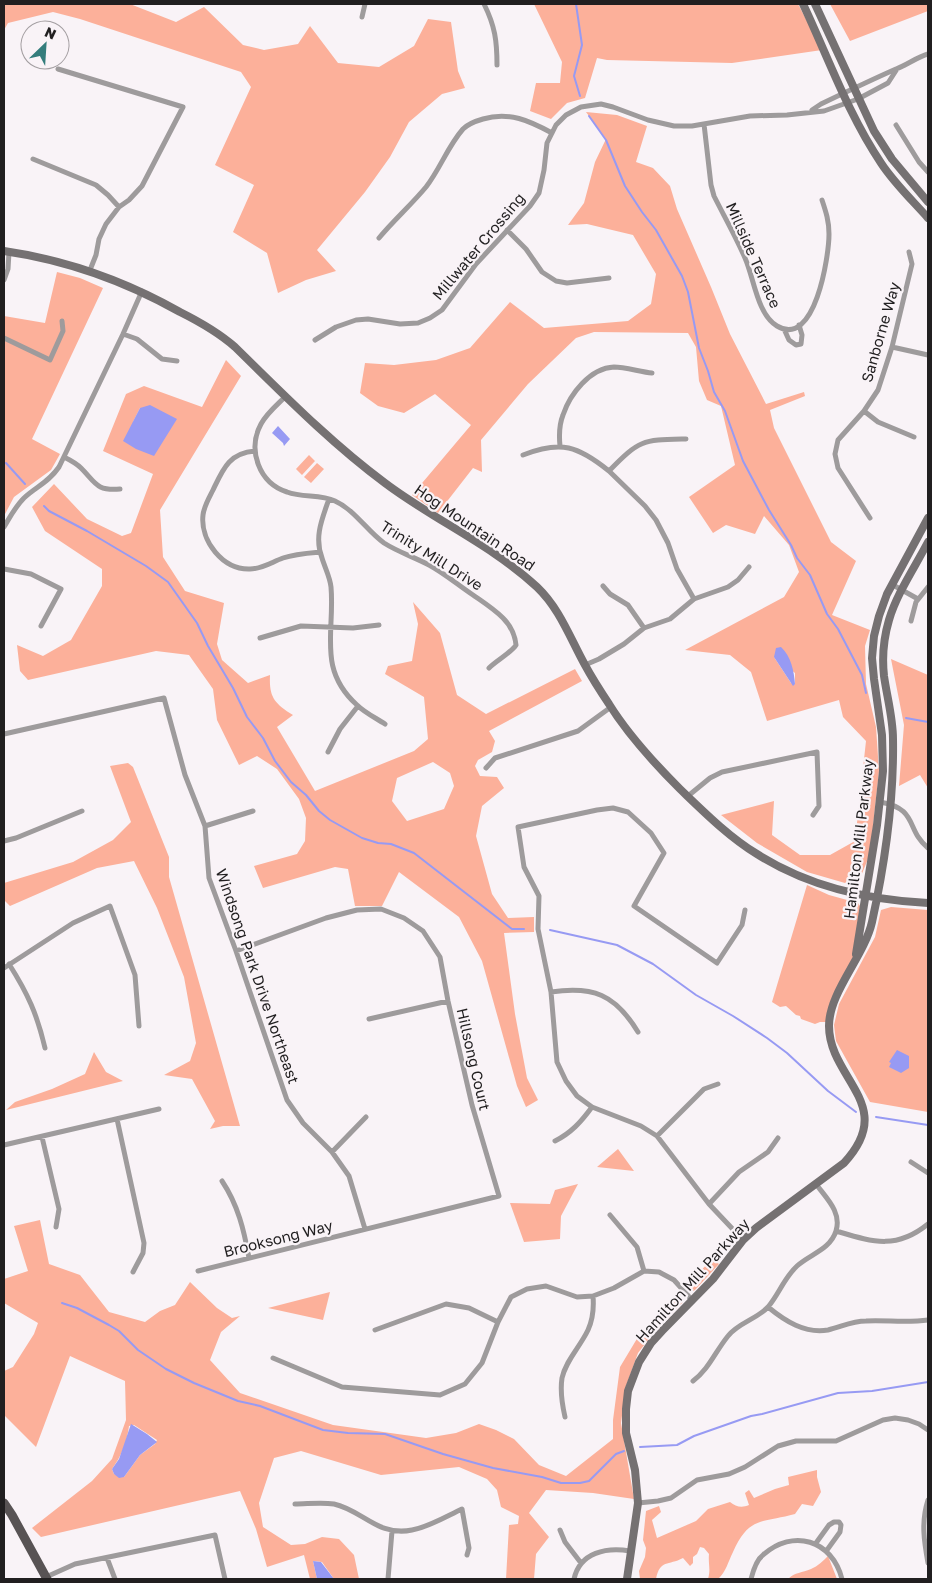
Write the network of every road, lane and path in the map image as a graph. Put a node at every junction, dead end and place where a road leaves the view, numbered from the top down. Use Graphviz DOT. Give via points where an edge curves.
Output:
graph roads {
  1 [pos="366,4"];
  2 [pos="484,4"];
  3 [pos="803,4"];
  4 [pos="815,4"];
  5 [pos="362,17"];
  6 [pos="928,54"];
  7 [pos="497,65"];
  8 [pos="897,69"];
  9 [pos="61,70"];
  10 [pos="853,89"];
  11 [pos="844,93"];
  12 [pos="858,99"];
  13 [pos="848,103"];
  14 [pos="811,111"];
  15 [pos="704,124"];
  16 [pos="896,125"];
  17 [pos="552,133"];
  18 [pos="33,158"];
  19 [pos="928,172"];
  20 [pos="822,200"];
  21 [pos="928,202"];
  22 [pos="118,207"];
  23 [pos="928,218"];
  24 [pos="507,230"];
  25 [pos="379,238"];
  26 [pos="7,251"];
  27 [pos="909,252"];
  28 [pos="90,270"];
  29 [pos="609,278"];
  30 [pos="4,280"];
  31 [pos="142,291"];
  32 [pos="62,321"];
  33 [pos="799,325"];
  34 [pos="784,329"];
  35 [pos="123,334"];
  36 [pos="4,338"];
  37 [pos="315,340"];
  38 [pos="892,347"];
  39 [pos="928,355"];
  40 [pos="177,361"];
  41 [pos="652,373"];
  42 [pos="286,396"];
  43 [pos="864,411"];
  44 [pos="914,437"];
  45 [pos="686,439"];
  46 [pos="560,446"];
  47 [pos="255,451"];
  48 [pos="523,455"];
  49 [pos="64,457"];
  50 [pos="609,471"];
  51 [pos="120,489"];
  52 [pos="329,499"];
  53 [pos="870,518"];
  54 [pos="928,518"];
  55 [pos="4,527"];
  56 [pos="928,542"];
  57 [pos="320,552"];
  58 [pos="749,567"];
  59 [pos="4,569"];
  60 [pos="892,585"];
  61 [pos="603,586"];
  62 [pos="928,587"];
  63 [pos="902,590"];
  64 [pos="694,599"];
  65 [pos="918,599"];
  66 [pos="911,621"];
  67 [pos="379,625"];
  68 [pos="41,626"];
  69 [pos="331,628"];
  70 [pos="644,628"];
  71 [pos="260,638"];
  72 [pos="585,665"];
  73 [pos="489,668"];
  74 [pos="358,706"];
  75 [pos="611,707"];
  76 [pos="385,724"];
  77 [pos="4,734"];
  78 [pos="328,752"];
  79 [pos="486,768"];
  80 [pos="688,796"];
  81 [pos="880,802"];
  82 [pos="890,804"];
  83 [pos="82,811"];
  84 [pos="253,811"];
  85 [pos="813,816"];
  86 [pos="205,826"];
  87 [pos="4,841"];
  88 [pos="928,848"];
  89 [pos="866,896"];
  90 [pos="877,898"];
  91 [pos="928,903"];
  92 [pos="745,910"];
  93 [pos="236,951"];
  94 [pos="9,964"];
  95 [pos="853,965"];
  96 [pos="4,968"];
  97 [pos="550,992"];
  98 [pos="448,1001"];
  99 [pos="369,1019"];
  100 [pos="140,1026"];
  101 [pos="638,1032"];
  102 [pos="45,1048"];
  103 [pos="718,1084"];
  104 [pos="592,1107"];
  105 [pos="159,1109"];
  106 [pos="366,1117"];
  107 [pos="117,1120"];
  108 [pos="657,1136"];
  109 [pos="42,1137"];
  110 [pos="778,1138"];
  111 [pos="555,1141"];
  112 [pos="4,1145"];
  113 [pos="332,1152"];
  114 [pos="911,1162"];
  115 [pos="928,1173"];
  116 [pos="222,1181"];
  117 [pos="816,1184"];
  118 [pos="499,1196"];
  119 [pos="709,1204"];
  120 [pos="610,1215"];
  121 [pos="928,1224"];
  122 [pos="56,1227"];
  123 [pos="365,1229"];
  124 [pos="836,1231"];
  125 [pos="743,1240"];
  126 [pos="249,1258"];
  127 [pos="198,1271"];
  128 [pos="644,1271"];
  129 [pos="133,1272"];
  130 [pos="593,1296"];
  131 [pos="692,1300"];
  132 [pos="768,1308"];
  133 [pos="928,1320"];
  134 [pos="498,1322"];
  135 [pos="375,1330"];
  136 [pos="273,1358"];
  137 [pos="692,1381"];
  138 [pos="564,1417"];
  139 [pos="928,1430"];
  140 [pos="928,1500"];
  141 [pos="4,1503"];
  142 [pos="638,1503"];
  143 [pos="295,1504"];
  144 [pos="560,1530"];
  145 [pos="392,1531"];
  146 [pos="816,1544"];
  147 [pos="827,1550"];
  148 [pos="630,1551"];
  149 [pos="467,1555"];
  150 [pos="107,1558"];
  151 [pos="581,1563"];
  152 [pos="928,1563"];
  153 [pos="47,1578"];
  154 [pos="115,1579"];
  155 [pos="225,1579"];
  156 [pos="388,1579"];
  157 [pos="574,1579"];
  158 [pos="627,1579"];
  159 [pos="751,1579"];
  160 [pos="842,1579"];
  1 -- 5 [label="street"];
  2 -- 7 [label="street" via="497,38"];
  3 -- 11 [label="street"];
  4 -- 10 [label="street"];
  6 -- 8 [label="street, Millwater Crossing"];
  8 -- 10 [label="street, Millwater Crossing"];
  8 -- 12 [label="street, Millwater Crossing" via="888,83"];
  9 -- 22 [label="street" via="183,107 142,186"];
  10 -- 11 [label="street, Millwater Crossing"];
  10 -- 12 [label="street"];
  11 -- 13 [label="street"];
  11 -- 14 [label="street, Millwater Crossing"];
  12 -- 13 [label="street, Millwater Crossing"];
  12 -- 21 [label="street" via="892,159"];
  13 -- 14 [label="street, Millwater Crossing" via="824,111"];
  13 -- 23 [label="street" via="882,165"];
  14 -- 15 [label="street, Millwater Crossing"];
  15 -- 17 [label="street, Millwater Crossing" via="674,126 602,104 581,107 566,115"];
  15 -- 34 [label="street, Millside Terrace" via="714,196 746,259 757,296 768,318"];
  16 -- 19 [label="street"];
  17 -- 24 [label="street, Millwater Crossing" via="547,143 538,193"];
  17 -- 25 [label="street" via="516,117 500,115 476,121 465,128 426,187"];
  18 -- 22 [label="street" via="96,185"];
  20 -- 33 [label="street" via="828,216 827,261 812,310"];
  22 -- 28 [label="street" via="99,239"];
  24 -- 29 [label="street" via="542,272 556,281 567,283"];
  24 -- 37 [label="street, Millwater Crossing" via="476,264 442,310 430,318 418,323 400,324 356,320 336,326"];
  26 -- 28 [label="street, Hog Mountain Road"];
  26 -- 30 [label="street" via="8,270"];
  27 -- 38 [label="street, Sanborne Way" via="912,264"];
  28 -- 31 [label="street, Hog Mountain Road"];
  31 -- 35 [label="street"];
  31 -- 42 [label="street, Hog Mountain Road" via="221,335"];
  32 -- 36 [label="street" via="63,331 50,360"];
  33 -- 34 [label="street" via="794,329"];
  33 -- 34 [label="street, Millside Terrace" via="803,340 796,346"];
  35 -- 40 [label="street" via="137,340 162,359"];
  35 -- 49 [label="street"];
  38 -- 39 [label="street"];
  38 -- 43 [label="street, Sanborne Way" via="878,390"];
  41 -- 46 [label="street" via="615,367 594,374 580,386 562,416"];
  42 -- 47 [label="street" via="262,422"];
  42 -- 72 [label="street, Hog Mountain Road" via="386,484 516,569 537,587 564,622"];
  43 -- 44 [label="street" via="878,422"];
  43 -- 53 [label="street, Sanborne Way" via="838,440 836,454 838,468"];
  45 -- 50 [label="street" via="647,441 634,446"];
  46 -- 48 [label="street"];
  46 -- 50 [label="street" via="578,450"];
  47 -- 52 [label="street, Trinity Mill Drive" via="259,468 280,490"];
  47 -- 57 [label="street" via="238,455 222,472 203,516 208,541 228,563 250,569 283,558"];
  49 -- 51 [label="street" via="80,466 94,483 106,490"];
  49 -- 55 [label="street" via="51,478 16,506"];
  50 -- 64 [label="street" via="656,520"];
  52 -- 57 [label="street" via="319,528"];
  52 -- 73 [label="street, Trinity Mill Drive" via="347,508 386,544 438,570 504,619 516,644"];
  54 -- 60 [label="street, Hamilton Mill Parkway"];
  56 -- 63 [label="street, Hamilton Mill Parkway"];
  57 -- 69 [label="street" via="331,585"];
  58 -- 64 [label="street" via="728,587"];
  59 -- 68 [label="street" via="31,574 61,590"];
  60 -- 63 [label="street"];
  60 -- 81 [label="street, Hamilton Mill Parkway" via="879,616 872,658 882,735"];
  61 -- 70 [label="street" via="628,605"];
  62 -- 65 [label="street"];
  63 -- 65 [label="street"];
  63 -- 82 [label="street, Hamilton Mill Parkway" via="889,619 884,648 884,674 893,734 894,772"];
  64 -- 70 [label="street" via="670,619"];
  65 -- 66 [label="street"];
  67 -- 69 [label="street"];
  69 -- 71 [label="street" via="301,626"];
  69 -- 74 [label="street" via="331,661 335,674"];
  70 -- 72 [label="street" via="624,644"];
  72 -- 75 [label="street, Hog Mountain Road"];
  74 -- 76 [label="street"];
  74 -- 78 [label="street" via="340,728"];
  75 -- 79 [label="street" via="578,731 495,758"];
  75 -- 80 [label="street, Hog Mountain Road" via="666,775"];
  77 -- 86 [label="street, Windsong Park Drive Northeast" via="164,698 186,775"];
  80 -- 85 [label="street" via="722,772 817,752 819,806"];
  80 -- 89 [label="street, Hog Mountain Road" via="724,830 779,867 827,887"];
  81 -- 82 [label="street"];
  81 -- 89 [label="street, Hamilton Mill Parkway"];
  82 -- 88 [label="street" via="900,808 908,817"];
  82 -- 90 [label="street, Hamilton Mill Parkway"];
  83 -- 87 [label="street"];
  84 -- 86 [label="street"];
  86 -- 93 [label="street, Windsong Park Drive Northeast" via="209,878"];
  89 -- 90 [label="street, Hog Mountain Road"];
  89 -- 95 [label="street, Hamilton Mill Parkway"];
  90 -- 91 [label="street, Hog Mountain Road"];
  90 -- 95 [label="street, Hamilton Mill Parkway" via="869,935"];
  92 -- 97 [label="street" via="742,925 717,963 634,906 664,853 652,833 628,812 613,808 597,810 518,827 524,867 539,896 538,928"];
  93 -- 98 [label="street, Hillsong Court" via="326,918 357,910 381,909 404,918 423,931 440,957"];
  93 -- 113 [label="street, Windsong Park Drive Northeast" via="287,1100 302,1123"];
  94 -- 96 [label="street"];
  94 -- 100 [label="street" via="72,923 110,906 135,975"];
  94 -- 102 [label="street" via="32,1003"];
  95 -- 117 [label="street, Hamilton Mill Parkway" via="832,1008 829,1028 835,1052 863,1107 863,1133 853,1154"];
  97 -- 101 [label="street" via="582,989 600,994 617,1004"];
  97 -- 104 [label="street" via="557,1062 577,1096"];
  98 -- 99 [label="street"];
  98 -- 118 [label="street, Hillsong Court" via="478,1129"];
  103 -- 108 [label="street" via="704,1089"];
  104 -- 108 [label="street" via="641,1126"];
  104 -- 111 [label="street" via="566,1136"];
  105 -- 107 [label="street"];
  106 -- 113 [label="street"];
  107 -- 109 [label="street"];
  107 -- 129 [label="street" via="144,1243 143,1253"];
  108 -- 119 [label="street"];
  109 -- 112 [label="street"];
  109 -- 122 [label="street" via="59,1209"];
  110 -- 119 [label="street" via="768,1152 739,1172"];
  113 -- 123 [label="street, Windsong Park Drive Northeast" via="349,1176"];
  114 -- 115 [label="street"];
  116 -- 126 [label="street" via="237,1209"];
  117 -- 124 [label="street" via="837,1217"];
  117 -- 125 [label="street, Hamilton Mill Parkway"];
  118 -- 123 [label="street, Brooksong Way"];
  119 -- 125 [label="street"];
  120 -- 128 [label="street" via="637,1247"];
  121 -- 124 [label="street" via="907,1238 893,1242 864,1240"];
  123 -- 126 [label="street, Brooksong Way"];
  124 -- 132 [label="street" via="829,1245 787,1276"];
  125 -- 131 [label="street, Hamilton Mill Parkway"];
  126 -- 127 [label="street, Brooksong Way"];
  128 -- 130 [label="street"];
  128 -- 131 [label="street" via="659,1272 674,1280"];
  130 -- 134 [label="street" via="576,1297 546,1286 527,1289 511,1297"];
  130 -- 138 [label="street" via="593,1314 588,1331 562,1379"];
  131 -- 142 [label="street, Hamilton Mill Parkway" via="651,1343 639,1362 628,1391 626,1432 635,1470"];
  132 -- 133 [label="street" via="795,1326 810,1330 826,1330 862,1321"];
  132 -- 137 [label="street" via="730,1334 704,1373"];
  134 -- 135 [label="street" via="469,1308 446,1304"];
  134 -- 136 [label="street" via="482,1363 465,1384 440,1395 342,1387"];
  139 -- 142 [label="street" via="908,1420 895,1418 836,1441 796,1441 778,1446 729,1474 696,1480 671,1498"];
  140 -- 152 [label="street" via="923,1520"];
  141 -- 153 [label="main road"];
  142 -- 148 [label="street, Hamilton Mill Parkway"];
  143 -- 145 [label="street" via="334,1504"];
  144 -- 151 [label="street"];
  145 -- 149 [label="street" via="412,1530 462,1509 470,1548"];
  145 -- 156 [label="street"];
  146 -- 147 [label="street"];
  146 -- 147 [label="street" via="829,1525 839,1522 840,1532"];
  146 -- 159 [label="street" via="797,1540 778,1545 762,1555"];
  147 -- 160 [label="street"];
  148 -- 151 [label="street" via="615,1548 601,1551"];
  148 -- 158 [label="street, Hamilton Mill Parkway"];
  150 -- 153 [label="street" via="76,1564"];
  150 -- 154 [label="street"];
  150 -- 155 [label="street" via="215,1535"];
  151 -- 157 [label="street"];
}
